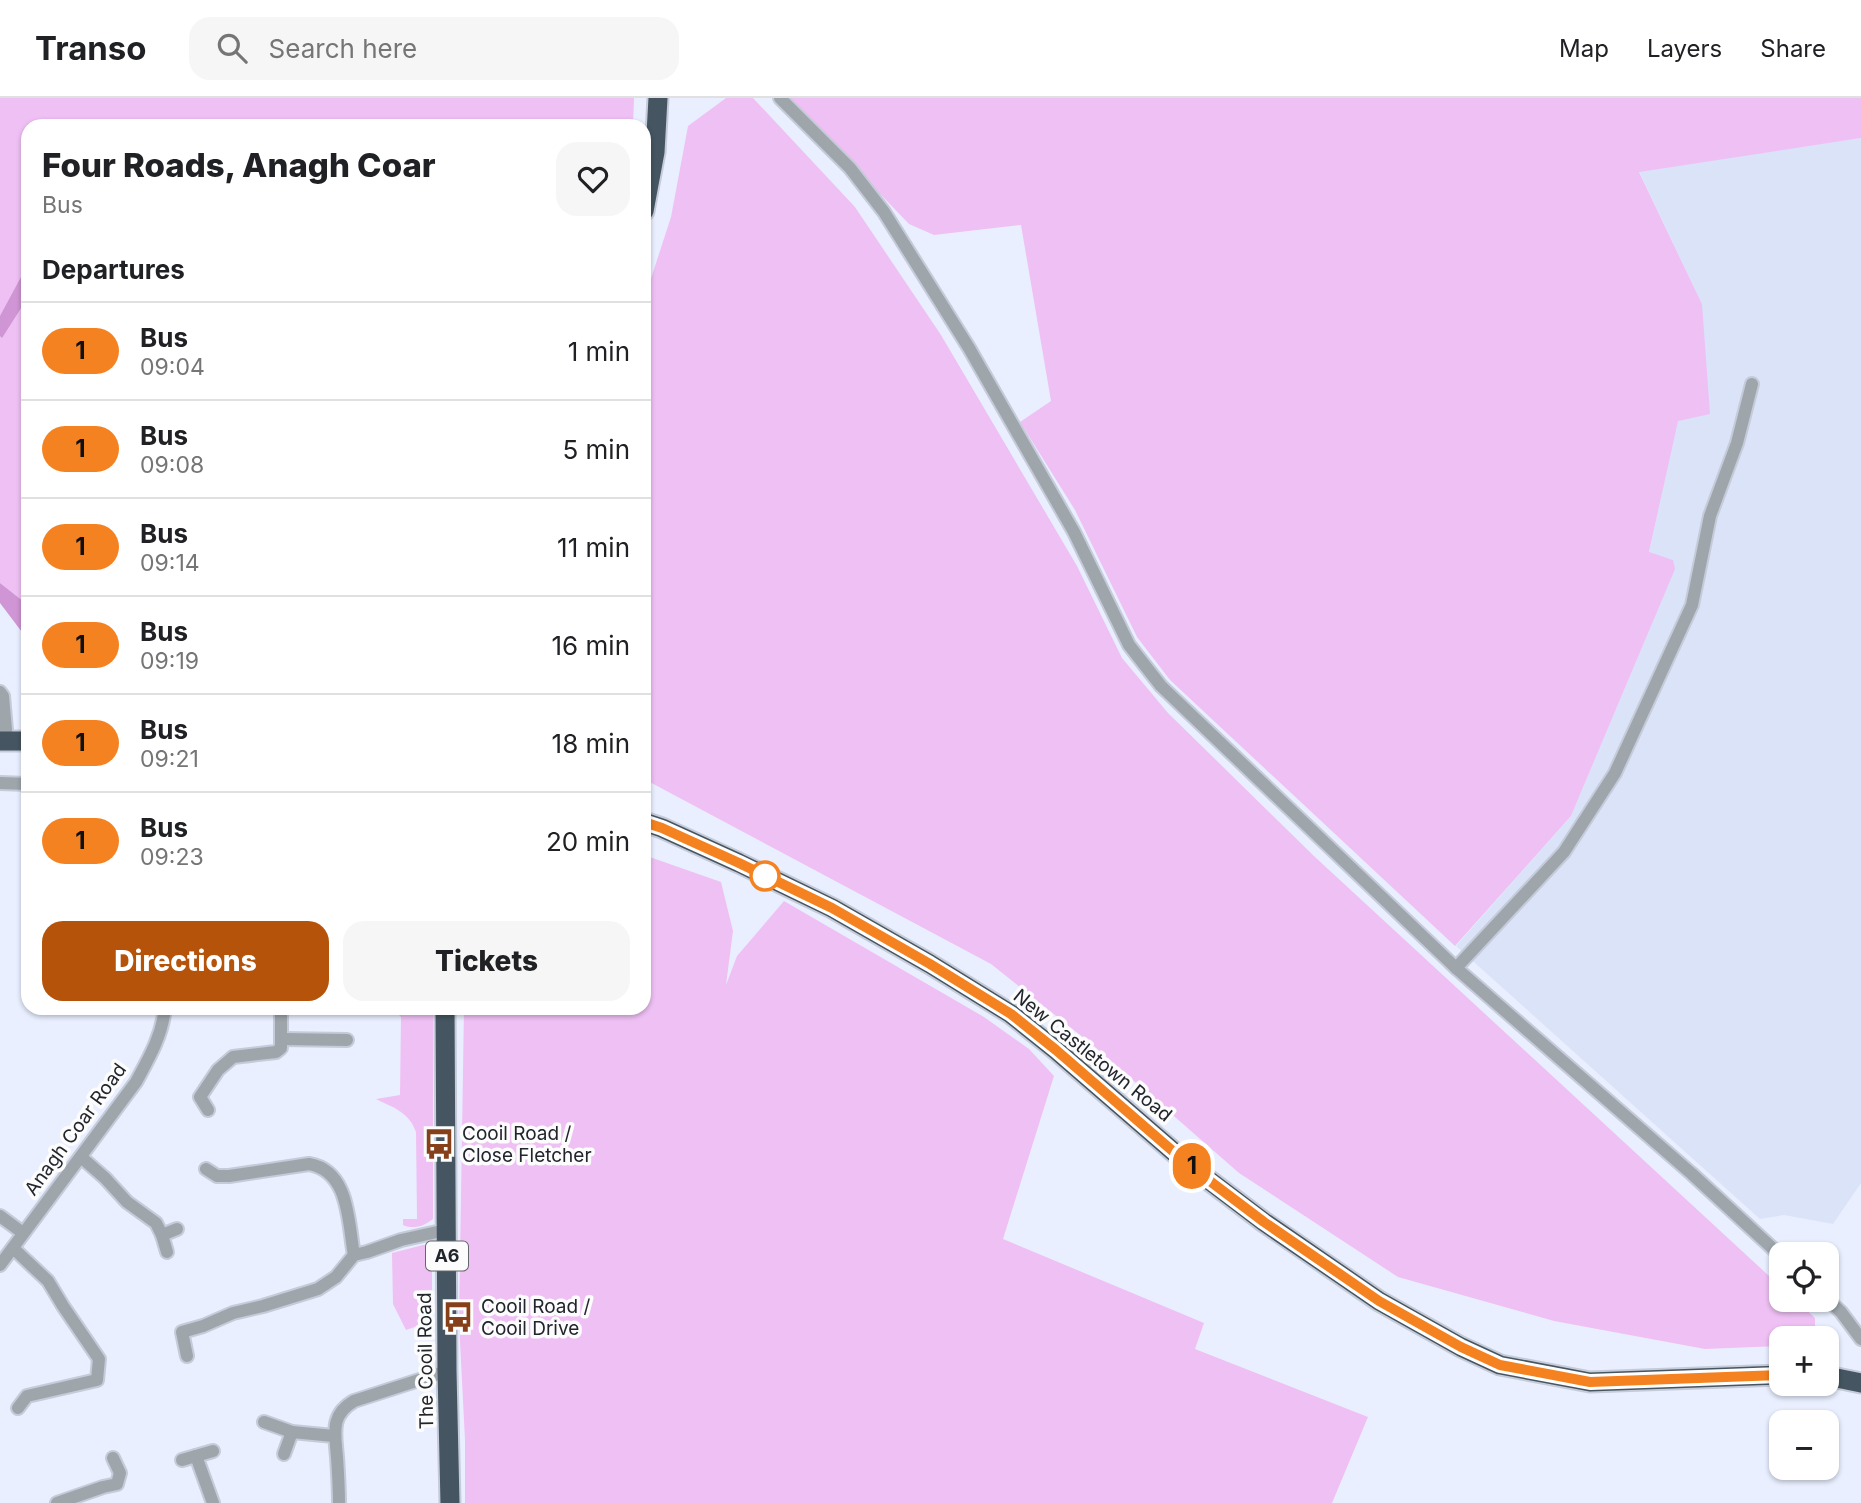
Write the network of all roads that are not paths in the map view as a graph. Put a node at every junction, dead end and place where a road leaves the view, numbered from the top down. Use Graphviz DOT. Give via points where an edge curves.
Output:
graph roads {
  1 [pos="658,98"];
  2 [pos="780,98"];
  3 [pos="651,173"];
  4 [pos="1752,384"];
  5 [pos="3,688"];
  6 [pos="4,741"];
  7 [pos="0,783"];
  8 [pos="21,784"];
  9 [pos="651,824"];
  10 [pos="1456,968"];
  11 [pos="164,1015"];
  12 [pos="281,1015"];
  13 [pos="445,1015"];
  14 [pos="282,1039"];
  15 [pos="347,1040"];
  16 [pos="208,1110"];
  17 [pos="81,1157"];
  18 [pos="206,1169"];
  19 [pos="0,1216"];
  20 [pos="177,1229"];
  21 [pos="446,1230"];
  22 [pos="23,1233"];
  23 [pos="162,1235"];
  24 [pos="1769,1245"];
  25 [pos="13,1248"];
  26 [pos="167,1252"];
  27 [pos="354,1255"];
  28 [pos="0,1265"];
  29 [pos="1839,1310"];
  30 [pos="1861,1339"];
  31 [pos="187,1356"];
  32 [pos="447,1371"];
  33 [pos="1769,1375"];
  34 [pos="1839,1378"];
  35 [pos="1861,1383"];
  36 [pos="18,1408"];
  37 [pos="264,1422"];
  38 [pos="292,1433"];
  39 [pos="334,1436"];
  40 [pos="213,1451"];
  41 [pos="284,1454"];
  42 [pos="196,1456"];
  43 [pos="113,1458"];
  44 [pos="182,1460"];
  45 [pos="57,1503"];
  46 [pos="214,1503"];
  47 [pos="339,1503"];
  48 [pos="450,1503"];
  1 -- 3 [label="highway"];
  2 -- 10 [label="street" via="850,168 884,212 976,360 1074,532 1137,656 1170,695"];
  4 -- 10 [label="street" via="1737,443 1710,516 1692,605 1615,773 1564,852"];
  5 -- 6 [label="street"];
  7 -- 8 [label="street"];
  9 -- 33 [label="highway, New Castletown Road" via="832,908 1011,1014 1190,1166 1264,1222 1379,1301 1461,1347 1500,1365 1590,1382"];
  10 -- 24 [label="street"];
  11 -- 17 [label="street, Anagh Coar Road" via="154,1049 136,1082"];
  12 -- 14 [label="street"];
  13 -- 21 [label="highway, The Cooil Road / A6"];
  14 -- 15 [label="street"];
  14 -- 16 [label="street" via="276,1052 233,1057 218,1070 200,1097"];
  17 -- 22 [label="street, Anagh Coar Road"];
  17 -- 23 [label="street" via="156,1223"];
  18 -- 27 [label="street" via="229,1176 320,1166 342,1192"];
  19 -- 22 [label="street"];
  20 -- 23 [label="street"];
  21 -- 27 [label="street"];
  21 -- 32 [label="highway, The Cooil Road / A6"];
  22 -- 25 [label="street, Anagh Coar Road"];
  23 -- 26 [label="street"];
  25 -- 28 [label="street, Anagh Coar Road"];
  25 -- 36 [label="street" via="48,1281 99,1359 98,1386 27,1396"];
  27 -- 31 [label="street" via="318,1289 233,1312 182,1332"];
  29 -- 30 [label="street"];
  32 -- 39 [label="street" via="354,1401 342,1410"];
  32 -- 48 [label="highway, The Cooil Road / A6"];
  34 -- 35 [label="highway"];
  37 -- 38 [label="street"];
  38 -- 39 [label="street"];
  38 -- 41 [label="street"];
  39 -- 47 [label="street"];
  40 -- 42 [label="street"];
  42 -- 44 [label="street"];
  42 -- 46 [label="street"];
  43 -- 45 [label="street" via="120,1472 117,1484"];
}
